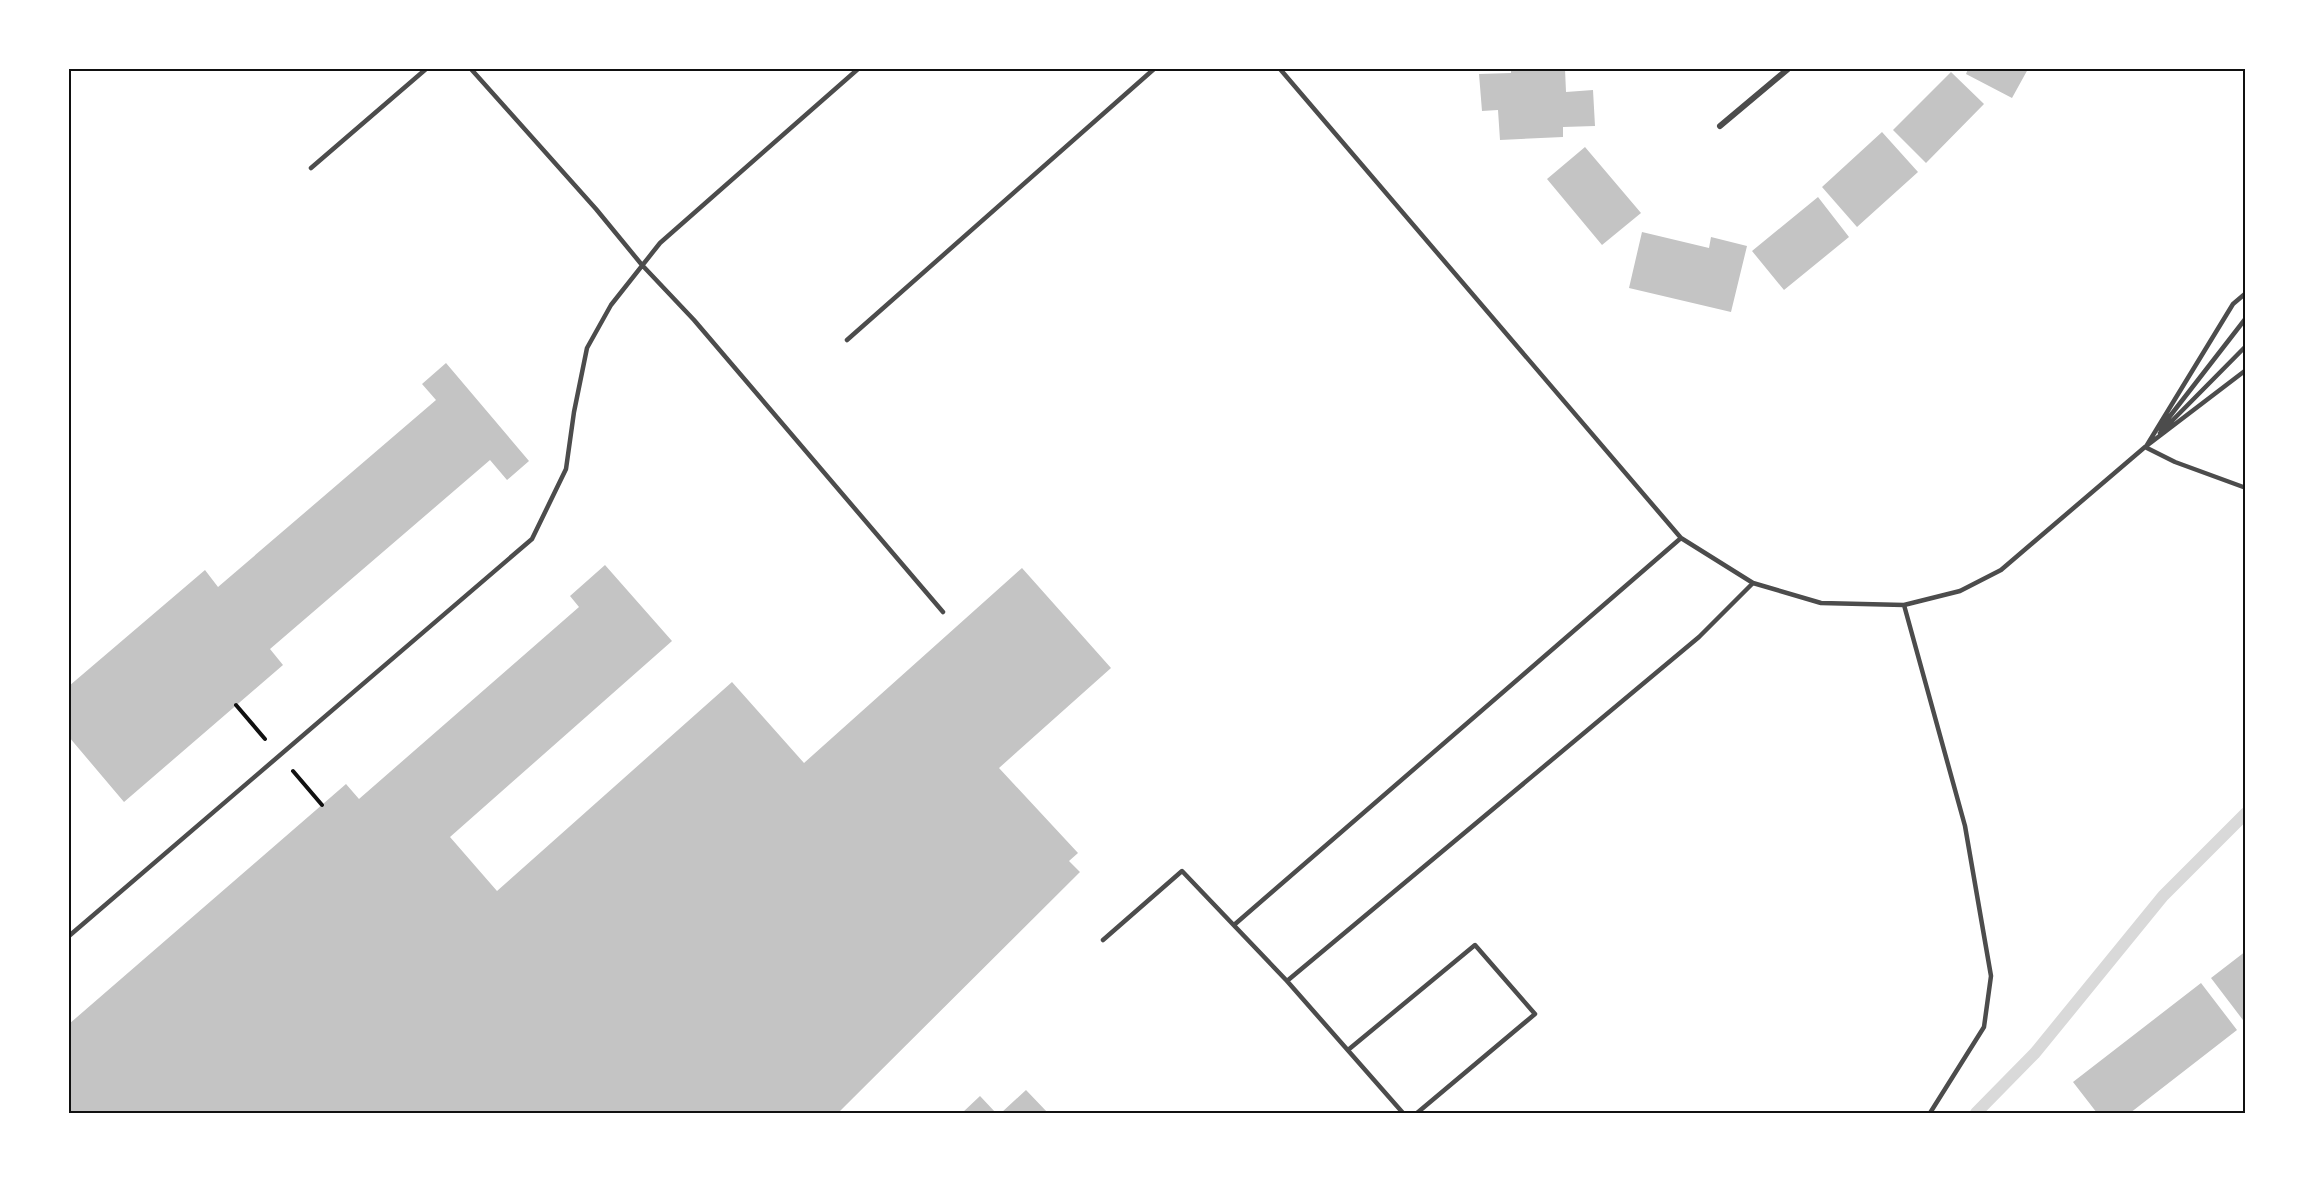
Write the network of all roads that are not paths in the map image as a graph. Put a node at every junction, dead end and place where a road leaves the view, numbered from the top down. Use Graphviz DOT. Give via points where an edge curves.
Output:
graph roads {
  1 [pos="426,69"];
  2 [pos="471,69"];
  3 [pos="858,69"];
  4 [pos="1154,69"];
  5 [pos="1280,69"];
  6 [pos="1788,69"];
  7 [pos="1720,126"];
  8 [pos="311,168"];
  9 [pos="642,265"];
  10 [pos="2246,293"];
  11 [pos="2246,318"];
  12 [pos="847,340"];
  13 [pos="2246,346"];
  14 [pos="2246,370"];
  15 [pos="2145,447"];
  16 [pos="2246,488"];
  17 [pos="1681,538"];
  18 [pos="1753,583"];
  19 [pos="1904,605"];
  20 [pos="943,612"];
  21 [pos="1234,925"];
  22 [pos="69,936"];
  23 [pos="1103,940"];
  24 [pos="1287,981"];
  25 [pos="1348,1050"];
  26 [pos="1403,1113"];
  27 [pos="1417,1113"];
  28 [pos="1930,1113"];
  1 -- 8 [label="lane"];
  2 -- 9 [label="lane"];
  3 -- 9 [label="lane" via="660,243"];
  4 -- 12 [label="lane"];
  5 -- 17 [label="lane"];
  6 -- 7 [label="street"];
  9 -- 20 [label="lane" via="694,320"];
  9 -- 22 [label="lane" via="610,305 587,348 566,469 532,539"];
  10 -- 15 [label="lane" via="2233,304"];
  11 -- 15 [label="lane"];
  13 -- 15 [label="lane"];
  14 -- 15 [label="lane"];
  15 -- 16 [label="lane"];
  15 -- 19 [label="lane" via="2001,570 1960,591"];
  17 -- 18 [label="lane"];
  17 -- 21 [label="lane"];
  18 -- 19 [label="lane" via="1821,603"];
  18 -- 24 [label="lane" via="1699,637"];
  19 -- 28 [label="lane" via="1965,826 1991,976 1984,1027"];
  21 -- 23 [label="lane" via="1182,871"];
  21 -- 24 [label="lane"];
  24 -- 25 [label="lane"];
  25 -- 26 [label="lane"];
  25 -- 27 [label="lane" via="1475,945 1535,1014"];
}
